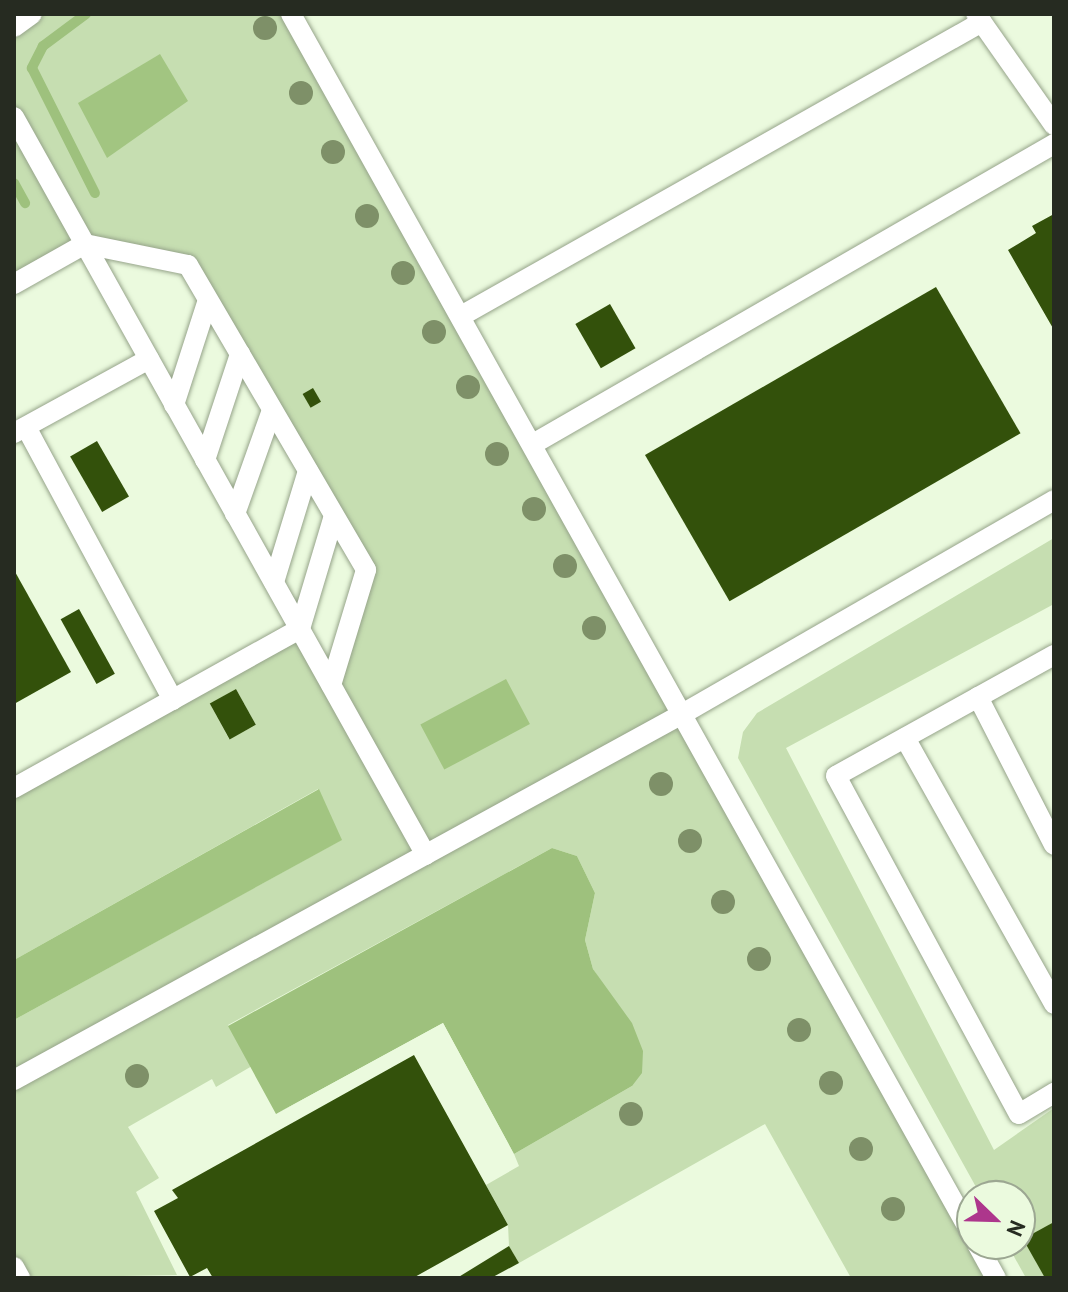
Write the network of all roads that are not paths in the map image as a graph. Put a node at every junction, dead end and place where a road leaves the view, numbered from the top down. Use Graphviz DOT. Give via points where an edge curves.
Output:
graph roads {
  1 [pos="32,14"];
  2 [pos="291,14"];
  3 [pos="979,18"];
  4 [pos="14,27"];
  5 [pos="14,117"];
  6 [pos="1054,125"];
  7 [pos="1054,144"];
  8 [pos="85,244"];
  9 [pos="14,284"];
  10 [pos="208,300"];
  11 [pos="461,316"];
  12 [pos="240,354"];
  13 [pos="149,359"];
  14 [pos="174,405"];
  15 [pos="272,410"];
  16 [pos="20,430"];
  17 [pos="533,444"];
  18 [pos="205,460"];
  19 [pos="308,471"];
  20 [pos="1054,500"];
  21 [pos="235,514"];
  22 [pos="334,516"];
  23 [pos="274,582"];
  24 [pos="300,629"];
  25 [pos="1053,658"];
  26 [pos="331,685"];
  27 [pos="978,697"];
  28 [pos="173,700"];
  29 [pos="684,713"];
  30 [pos="905,738"];
  31 [pos="14,788"];
  32 [pos="1054,845"];
  33 [pos="426,855"];
  34 [pos="1054,1004"];
  35 [pos="14,1080"];
  36 [pos="1054,1093"];
  37 [pos="956,1206"];
  38 [pos="986,1260"];
  39 [pos="14,1267"];
  40 [pos="20,1278"];
  41 [pos="996,1278"];
  1 -- 4 [label="lane"];
  2 -- 11 [label="lane"];
  3 -- 6 [label="lane"];
  3 -- 11 [label="lane"];
  5 -- 8 [label="lane"];
  7 -- 17 [label="lane"];
  8 -- 9 [label="lane"];
  8 -- 10 [label="lane" via="188,265"];
  8 -- 13 [label="lane"];
  10 -- 12 [label="lane"];
  10 -- 14 [label="lane"];
  11 -- 17 [label="lane"];
  12 -- 15 [label="lane"];
  12 -- 18 [label="lane"];
  13 -- 14 [label="lane"];
  13 -- 16 [label="lane"];
  14 -- 18 [label="lane"];
  15 -- 19 [label="lane"];
  15 -- 21 [label="lane"];
  16 -- 28 [label="lane"];
  17 -- 29 [label="lane"];
  18 -- 21 [label="lane"];
  19 -- 22 [label="lane"];
  19 -- 23 [label="lane"];
  20 -- 29 [label="lane"];
  21 -- 23 [label="lane"];
  22 -- 24 [label="lane"];
  22 -- 26 [label="lane" via="366,570"];
  23 -- 24 [label="lane"];
  24 -- 26 [label="lane"];
  24 -- 28 [label="lane"];
  25 -- 27 [label="lane"];
  26 -- 33 [label="lane"];
  27 -- 30 [label="lane"];
  27 -- 32 [label="lane"];
  28 -- 31 [label="lane"];
  29 -- 33 [label="lane"];
  29 -- 37 [label="lane"];
  30 -- 34 [label="lane"];
  30 -- 36 [label="lane" via="836,776 1019,1114"];
  33 -- 35 [label="lane"];
  38 -- 41 [label="lane"];
  39 -- 40 [label="lane"];
}
